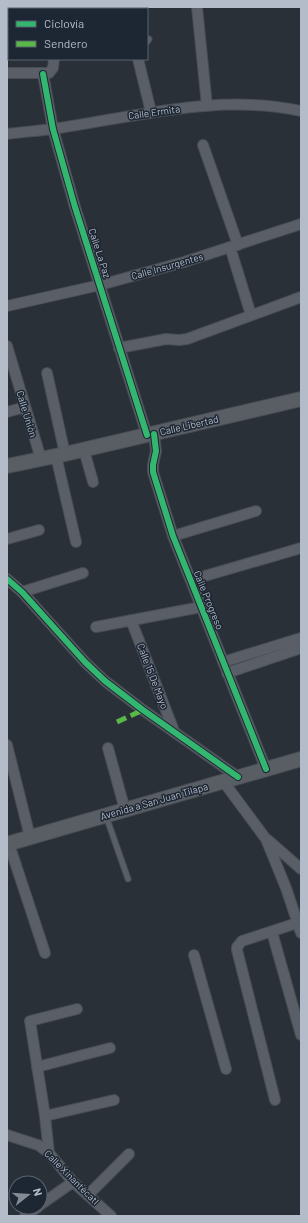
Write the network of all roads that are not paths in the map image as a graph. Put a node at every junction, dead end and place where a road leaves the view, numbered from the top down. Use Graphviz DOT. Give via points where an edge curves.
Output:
graph roads {
  1 [pos="197,7"];
  2 [pos="54,60"];
  3 [pos="138,60"];
  4 [pos="7,73"];
  5 [pos="43,74"];
  6 [pos="207,106"];
  7 [pos="301,111"];
  8 [pos="150,112"];
  9 [pos="53,129"];
  10 [pos="7,134"];
  11 [pos="203,145"];
  12 [pos="301,224"];
  13 [pos="234,246"];
  14 [pos="100,285"];
  15 [pos="301,298"];
  16 [pos="7,306"];
  17 [pos="251,315"];
  18 [pos="7,346"];
  19 [pos="119,348"];
  20 [pos="10,365"];
  21 [pos="47,373"];
  22 [pos="301,399"];
  23 [pos="25,407"];
  24 [pos="7,412"];
  25 [pos="151,434"];
  26 [pos="84,450"];
  27 [pos="61,455"];
  28 [pos="41,459"];
  29 [pos="7,466"];
  30 [pos="93,482"];
  31 [pos="256,512"];
  32 [pos="39,530"];
  33 [pos="172,536"];
  34 [pos="7,539"];
  35 [pos="76,542"];
  36 [pos="301,548"];
  37 [pos="83,573"];
  38 [pos="7,579"];
  39 [pos="190,580"];
  40 [pos="22,592"];
  41 [pos="201,607"];
  42 [pos="131,620"];
  43 [pos="96,627"];
  44 [pos="301,638"];
  45 [pos="301,648"];
  46 [pos="239,657"];
  47 [pos="223,662"];
  48 [pos="243,667"];
  49 [pos="227,673"];
  50 [pos="174,732"];
  51 [pos="7,744"];
  52 [pos="108,748"];
  53 [pos="301,759"];
  54 [pos="266,769"];
  55 [pos="238,777"];
  56 [pos="224,781"];
  57 [pos="125,810"];
  58 [pos="106,815"];
  59 [pos="30,837"];
  60 [pos="266,839"];
  61 [pos="8,844"];
  62 [pos="301,869"];
  63 [pos="128,879"];
  64 [pos="299,928"];
  65 [pos="272,932"];
  66 [pos="45,953"];
  67 [pos="194,955"];
  68 [pos="77,1009"];
  69 [pos="301,1035"];
  70 [pos="110,1048"];
  71 [pos="37,1068"];
  72 [pos="226,1069"];
  73 [pos="114,1100"];
  74 [pos="275,1100"];
  75 [pos="45,1116"];
  76 [pos="7,1135"];
  77 [pos="49,1153"];
  78 [pos="129,1154"];
  79 [pos="73,1182"];
  80 [pos="88,1195"];
  81 [pos="48,1200"];
  82 [pos="111,1216"];
  1 -- 6 [label="street"];
  2 -- 5 [label="street" via="52,71"];
  3 -- 8 [label="street"];
  4 -- 5 [label="street"];
  5 -- 9 [label="street, Calle La Paz"];
  6 -- 7 [label="street, Calle Ermita" via="244,104"];
  6 -- 8 [label="street, Calle Ermita"];
  8 -- 9 [label="street, Calle Ermita"];
  9 -- 10 [label="street, Calle Ermita"];
  9 -- 14 [label="street, Calle La Paz" via="74,207"];
  11 -- 13 [label="street"];
  12 -- 13 [label="street, Calle Insurgentes"];
  13 -- 14 [label="street, Calle Insurgentes"];
  13 -- 17 [label="street"];
  14 -- 16 [label="street, Calle Insurgentes"];
  14 -- 19 [label="street, Calle La Paz"];
  15 -- 17 [label="street"];
  17 -- 19 [label="street" via="187,339 166,339"];
  18 -- 20 [label="street, Calle Unión"];
  19 -- 25 [label="street, Calle La Paz"];
  20 -- 23 [label="street, Calle Unión"];
  21 -- 27 [label="street"];
  22 -- 25 [label="main road, Calle Libertad"];
  23 -- 24 [label="street"];
  23 -- 28 [label="street, Calle Unión"];
  25 -- 26 [label="main road, Calle Libertad"];
  25 -- 33 [label="street, Calle Progreso" via="156,451 153,472"];
  26 -- 27 [label="main road, Calle Libertad"];
  26 -- 30 [label="street"];
  27 -- 28 [label="main road, Calle Libertad"];
  27 -- 35 [label="street"];
  28 -- 29 [label="main road, Calle Libertad"];
  31 -- 33 [label="street"];
  32 -- 34 [label="street"];
  33 -- 39 [label="street, Calle Progreso"];
  36 -- 39 [label="street"];
  37 -- 40 [label="street"];
  38 -- 40 [label="street"];
  39 -- 41 [label="street, Calle Progreso"];
  40 -- 50 [label="street" via="94,672"];
  41 -- 42 [label="street"];
  41 -- 47 [label="street, Calle Progreso"];
  42 -- 43 [label="street"];
  42 -- 50 [label="street, Calle 15 De Mayo"];
  44 -- 46 [label="street"];
  45 -- 48 [label="street"];
  46 -- 47 [label="street"];
  46 -- 48 [label="street"];
  47 -- 49 [label="street, Calle Progreso"];
  48 -- 49 [label="street"];
  49 -- 54 [label="street, Calle Progreso"];
  50 -- 55 [label="street"];
  51 -- 59 [label="street"];
  52 -- 57 [label="street"];
  53 -- 54 [label="main road, Avenida a San Juan Tilapa"];
  54 -- 55 [label="main road, Avenida a San Juan Tilapa"];
  55 -- 56 [label="main road, Avenida a San Juan Tilapa"];
  56 -- 57 [label="main road, Avenida a San Juan Tilapa"];
  56 -- 60 [label="street"];
  57 -- 58 [label="main road, Avenida a San Juan Tilapa"];
  58 -- 59 [label="main road, Avenida a San Juan Tilapa"];
  58 -- 63 [label="lane"];
  59 -- 61 [label="main road, Avenida a San Juan Tilapa"];
  60 -- 62 [label="street"];
  60 -- 64 [label="street"];
  61 -- 66 [label="street"];
  64 -- 65 [label="street"];
  65 -- 69 [label="street"];
  65 -- 74 [label="street" via="242,941 237,950"];
  67 -- 72 [label="street"];
  68 -- 71 [label="street" via="30,1021"];
  70 -- 71 [label="street"];
  71 -- 75 [label="street"];
  73 -- 75 [label="street"];
  75 -- 77 [label="street"];
  76 -- 77 [label="street, Calle Xinantécatl" via="38,1145"];
  77 -- 79 [label="street, Calle Xinantécatl"];
  78 -- 80 [label="street"];
  79 -- 80 [label="street, Calle Xinantécatl"];
  79 -- 81 [label="street"];
  80 -- 82 [label="street, Calle Xinantécatl"];
}
